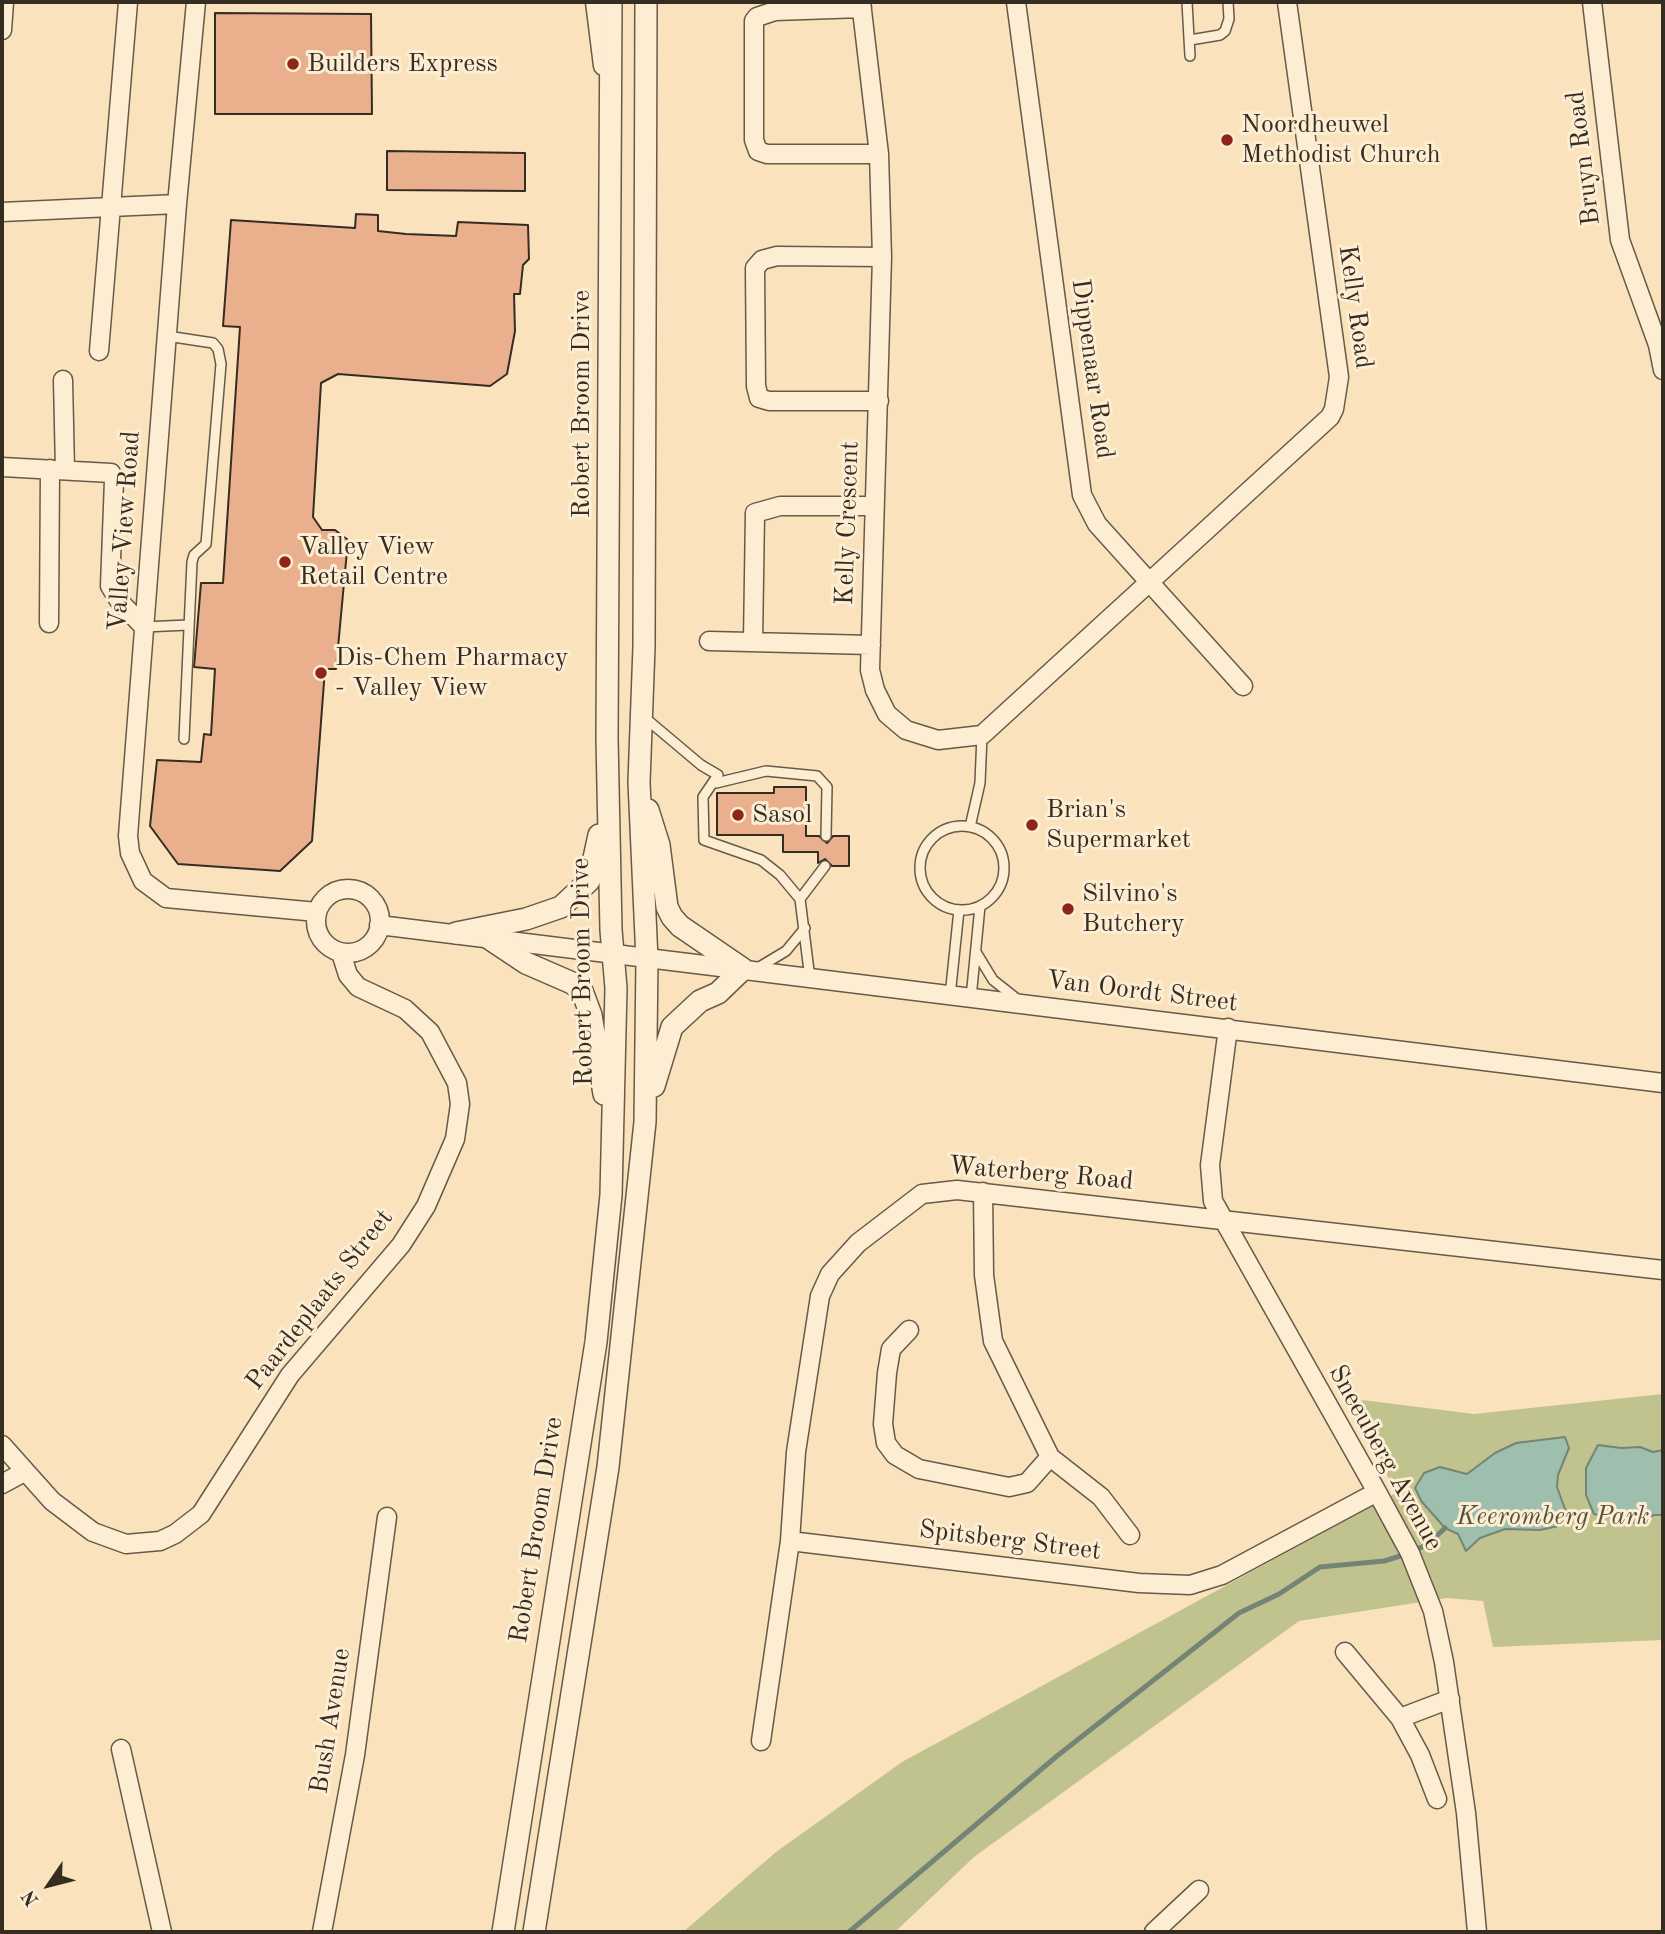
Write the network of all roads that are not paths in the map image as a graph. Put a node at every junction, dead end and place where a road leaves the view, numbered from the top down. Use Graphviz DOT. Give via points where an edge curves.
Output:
graph roads {
  1 [pos="4,2"];
  2 [pos="128,2"];
  3 [pos="196,2"];
  4 [pos="595,2"];
  5 [pos="611,2"];
  6 [pos="646,2"];
  7 [pos="1016,2"];
  8 [pos="1187,2"];
  9 [pos="1228,2"];
  10 [pos="1287,2"];
  11 [pos="1592,2"];
  12 [pos="861,5"];
  13 [pos="2,30"];
  14 [pos="1190,40"];
  15 [pos="1190,56"];
  16 [pos="611,128"];
  17 [pos="879,154"];
  18 [pos="177,204"];
  19 [pos="111,209"];
  20 [pos="2,212"];
  21 [pos="882,257"];
  22 [pos="167,336"];
  23 [pos="99,351"];
  24 [pos="1663,370"];
  25 [pos="63,380"];
  26 [pos="879,401"];
  27 [pos="2,467"];
  28 [pos="57,470"];
  29 [pos="874,506"];
  30 [pos="1149,583"];
  31 [pos="48,623"];
  32 [pos="188,625"];
  33 [pos="144,627"];
  34 [pos="709,641"];
  35 [pos="753,641"];
  36 [pos="871,645"];
  37 [pos="1243,686"];
  38 [pos="643,716"];
  39 [pos="982,735"];
  40 [pos="607,738"];
  41 [pos="184,739"];
  42 [pos="639,782"];
  43 [pos="716,783"];
  44 [pos="970,827"];
  45 [pos="826,836"];
  46 [pos="825,866"];
  47 [pos="800,899"];
  48 [pos="979,906"];
  49 [pos="959,910"];
  50 [pos="317,912"];
  51 [pos="379,926"];
  52 [pos="805,928"];
  53 [pos="456,933"];
  54 [pos="490,939"];
  55 [pos="975,951"];
  56 [pos="341,953"];
  57 [pos="614,956"];
  58 [pos="648,960"];
  59 [pos="749,969"];
  60 [pos="810,979"];
  61 [pos="950,996"];
  62 [pos="971,998"];
  63 [pos="1025,1004"];
  64 [pos="1228,1028"];
  65 [pos="1663,1083"];
  66 [pos="645,1122"];
  67 [pos="612,1151"];
  68 [pos="983,1192"];
  69 [pos="1221,1219"];
  70 [pos="1663,1270"];
  71 [pos="909,1330"];
  72 [pos="2,1445"];
  73 [pos="1050,1457"];
  74 [pos="24,1472"];
  75 [pos="2,1484"];
  76 [pos="1377,1492"];
  77 [pos="387,1517"];
  78 [pos="1130,1535"];
  79 [pos="790,1541"];
  80 [pos="1345,1652"];
  81 [pos="1450,1699"];
  82 [pos="1400,1718"];
  83 [pos="761,1741"];
  84 [pos="121,1749"];
  85 [pos="1437,1799"];
  86 [pos="1199,1890"];
  87 [pos="162,1932"];
  88 [pos="322,1932"];
  89 [pos="503,1932"];
  90 [pos="534,1932"];
  91 [pos="1154,1932"];
  92 [pos="1477,1932"];
  1 -- 13 [label="street"];
  2 -- 19 [label="street"];
  3 -- 18 [label="street, Valley View Road"];
  4 -- 16 [label="street"];
  5 -- 16 [label="street, Robert Broom Drive"];
  6 -- 38 [label="street"];
  7 -- 30 [label="street, Dippenaar Road" via="1082,495 1097,524"];
  8 -- 14 [label="lane"];
  9 -- 14 [label="lane" via="1225,31"];
  10 -- 30 [label="street, Kelly Road" via="1339,377 1338,399 1330,417"];
  11 -- 24 [label="street, Bruyn Road" via="1620,240"];
  12 -- 17 [label="street, Kelly Crescent"];
  12 -- 17 [label="street" via="775,11 757,17 754,140 758,151 767,154"];
  14 -- 15 [label="lane"];
  16 -- 40 [label="street, Robert Broom Drive"];
  17 -- 21 [label="street, Kelly Crescent"];
  18 -- 19 [label="street"];
  18 -- 22 [label="street, Valley View Road"];
  19 -- 20 [label="street"];
  19 -- 23 [label="street"];
  21 -- 26 [label="street, Kelly Crescent"];
  21 -- 26 [label="street" via="777,256 759,261 755,268 755,386 759,398"];
  22 -- 32 [label="lane" via="213,343 221,365 206,544 192,562"];
  22 -- 33 [label="street, Valley View Road"];
  25 -- 28 [label="street"];
  26 -- 29 [label="street, Kelly Crescent"];
  27 -- 28 [label="street"];
  28 -- 31 [label="street"];
  28 -- 33 [label="street" via="103,471 113,477 110,586"];
  29 -- 35 [label="street" via="780,506 755,513"];
  29 -- 36 [label="street, Kelly Crescent"];
  30 -- 37 [label="street, Dippenaar Road"];
  30 -- 39 [label="street"];
  32 -- 33 [label="lane"];
  32 -- 41 [label="lane"];
  33 -- 50 [label="street, Valley View Road" via="128,836 143,881 166,898"];
  34 -- 35 [label="street"];
  35 -- 36 [label="street"];
  36 -- 39 [label="street, Kelly Crescent" via="874,690 899,725 938,740"];
  38 -- 42 [label="street"];
  38 -- 43 [label="lane" via="717,774"];
  39 -- 44 [label="lane" via="980,783"];
  40 -- 53 [label="street" via="598,847 589,881 546,914"];
  40 -- 57 [label="street, Robert Broom Drive"];
  42 -- 58 [label="street"];
  42 -- 59 [label="street" via="659,845 672,917"];
  43 -- 45 [label="lane" via="766,771 817,776 827,787"];
  43 -- 47 [label="lane" via="703,797 704,840 761,859"];
  44 -- 48 [label="lane" via="992,839 1003,863 999,887"];
  44 -- 49 [label="lane" via="945,830 925,846 921,858 920,871 930,895"];
  46 -- 47 [label="lane"];
  47 -- 52 [label="lane"];
  48 -- 49 [label="lane"];
  48 -- 55 [label="lane"];
  49 -- 61 [label="lane"];
  50 -- 51 [label="street" via="329,895 349,889 368,897 379,915"];
  50 -- 56 [label="street" via="323,942"];
  51 -- 53 [label="street"];
  51 -- 56 [label="street" via="370,944"];
  52 -- 59 [label="lane" via="786,951"];
  52 -- 60 [label="lane"];
  53 -- 54 [label="street"];
  54 -- 57 [label="street"];
  54 -- 67 [label="street" via="526,963 572,983 585,995 592,1014"];
  55 -- 62 [label="lane"];
  55 -- 63 [label="lane" via="993,980"];
  56 -- 74 [label="street, Paardeplaats Street" via="348,975 358,987 405,1009 430,1032 457,1083 460,1104 455,1139 414,1226 290,1375 201,1514 175,1534 144,1544 111,1540 72,1517"];
  57 -- 58 [label="street, Van Oordt Street"];
  57 -- 67 [label="street, Robert Broom Drive"];
  58 -- 59 [label="street, Van Oordt Street"];
  58 -- 66 [label="street"];
  59 -- 60 [label="street, Van Oordt Street"];
  59 -- 66 [label="street" via="700,1001 672,1027"];
  60 -- 61 [label="street, Van Oordt Street"];
  61 -- 62 [label="street, Van Oordt Street"];
  62 -- 63 [label="street, Van Oordt Street"];
  63 -- 64 [label="street, Van Oordt Street"];
  64 -- 65 [label="street, Van Oordt Street"];
  64 -- 69 [label="street, Sneeuberg Avenue" via="1210,1165 1210,1189"];
  66 -- 90 [label="street" via="608,1467"];
  67 -- 89 [label="street, Robert Broom Drive" via="607,1260 596,1342"];
  68 -- 69 [label="street, Waterberg Road"];
  68 -- 73 [label="street" via="984,1275 992,1336"];
  68 -- 79 [label="street, Waterberg Road" via="946,1189 922,1194 858,1243 823,1285 796,1452"];
  69 -- 70 [label="street, Waterberg Road"];
  69 -- 76 [label="street, Sneeuberg Avenue"];
  71 -- 73 [label="street" via="891,1349 887,1373 883,1424 886,1443 895,1455 919,1469 1009,1487 1027,1483"];
  72 -- 74 [label="street, Paardeplaats Street"];
  73 -- 78 [label="street" via="1101,1497"];
  74 -- 75 [label="street"];
  76 -- 79 [label="street, Spitsberg Street" via="1222,1575 1190,1585 1139,1583"];
  76 -- 81 [label="street, Sneeuberg Avenue" via="1410,1553 1433,1611"];
  77 -- 88 [label="street, Bush Avenue" via="355,1755"];
  79 -- 83 [label="street, Waterberg Road"];
  80 -- 82 [label="street"];
  81 -- 82 [label="street"];
  81 -- 92 [label="street, Sneeuberg Avenue" via="1474,1875"];
  82 -- 85 [label="street"];
  84 -- 87 [label="street"];
  86 -- 91 [label="street"];
}
